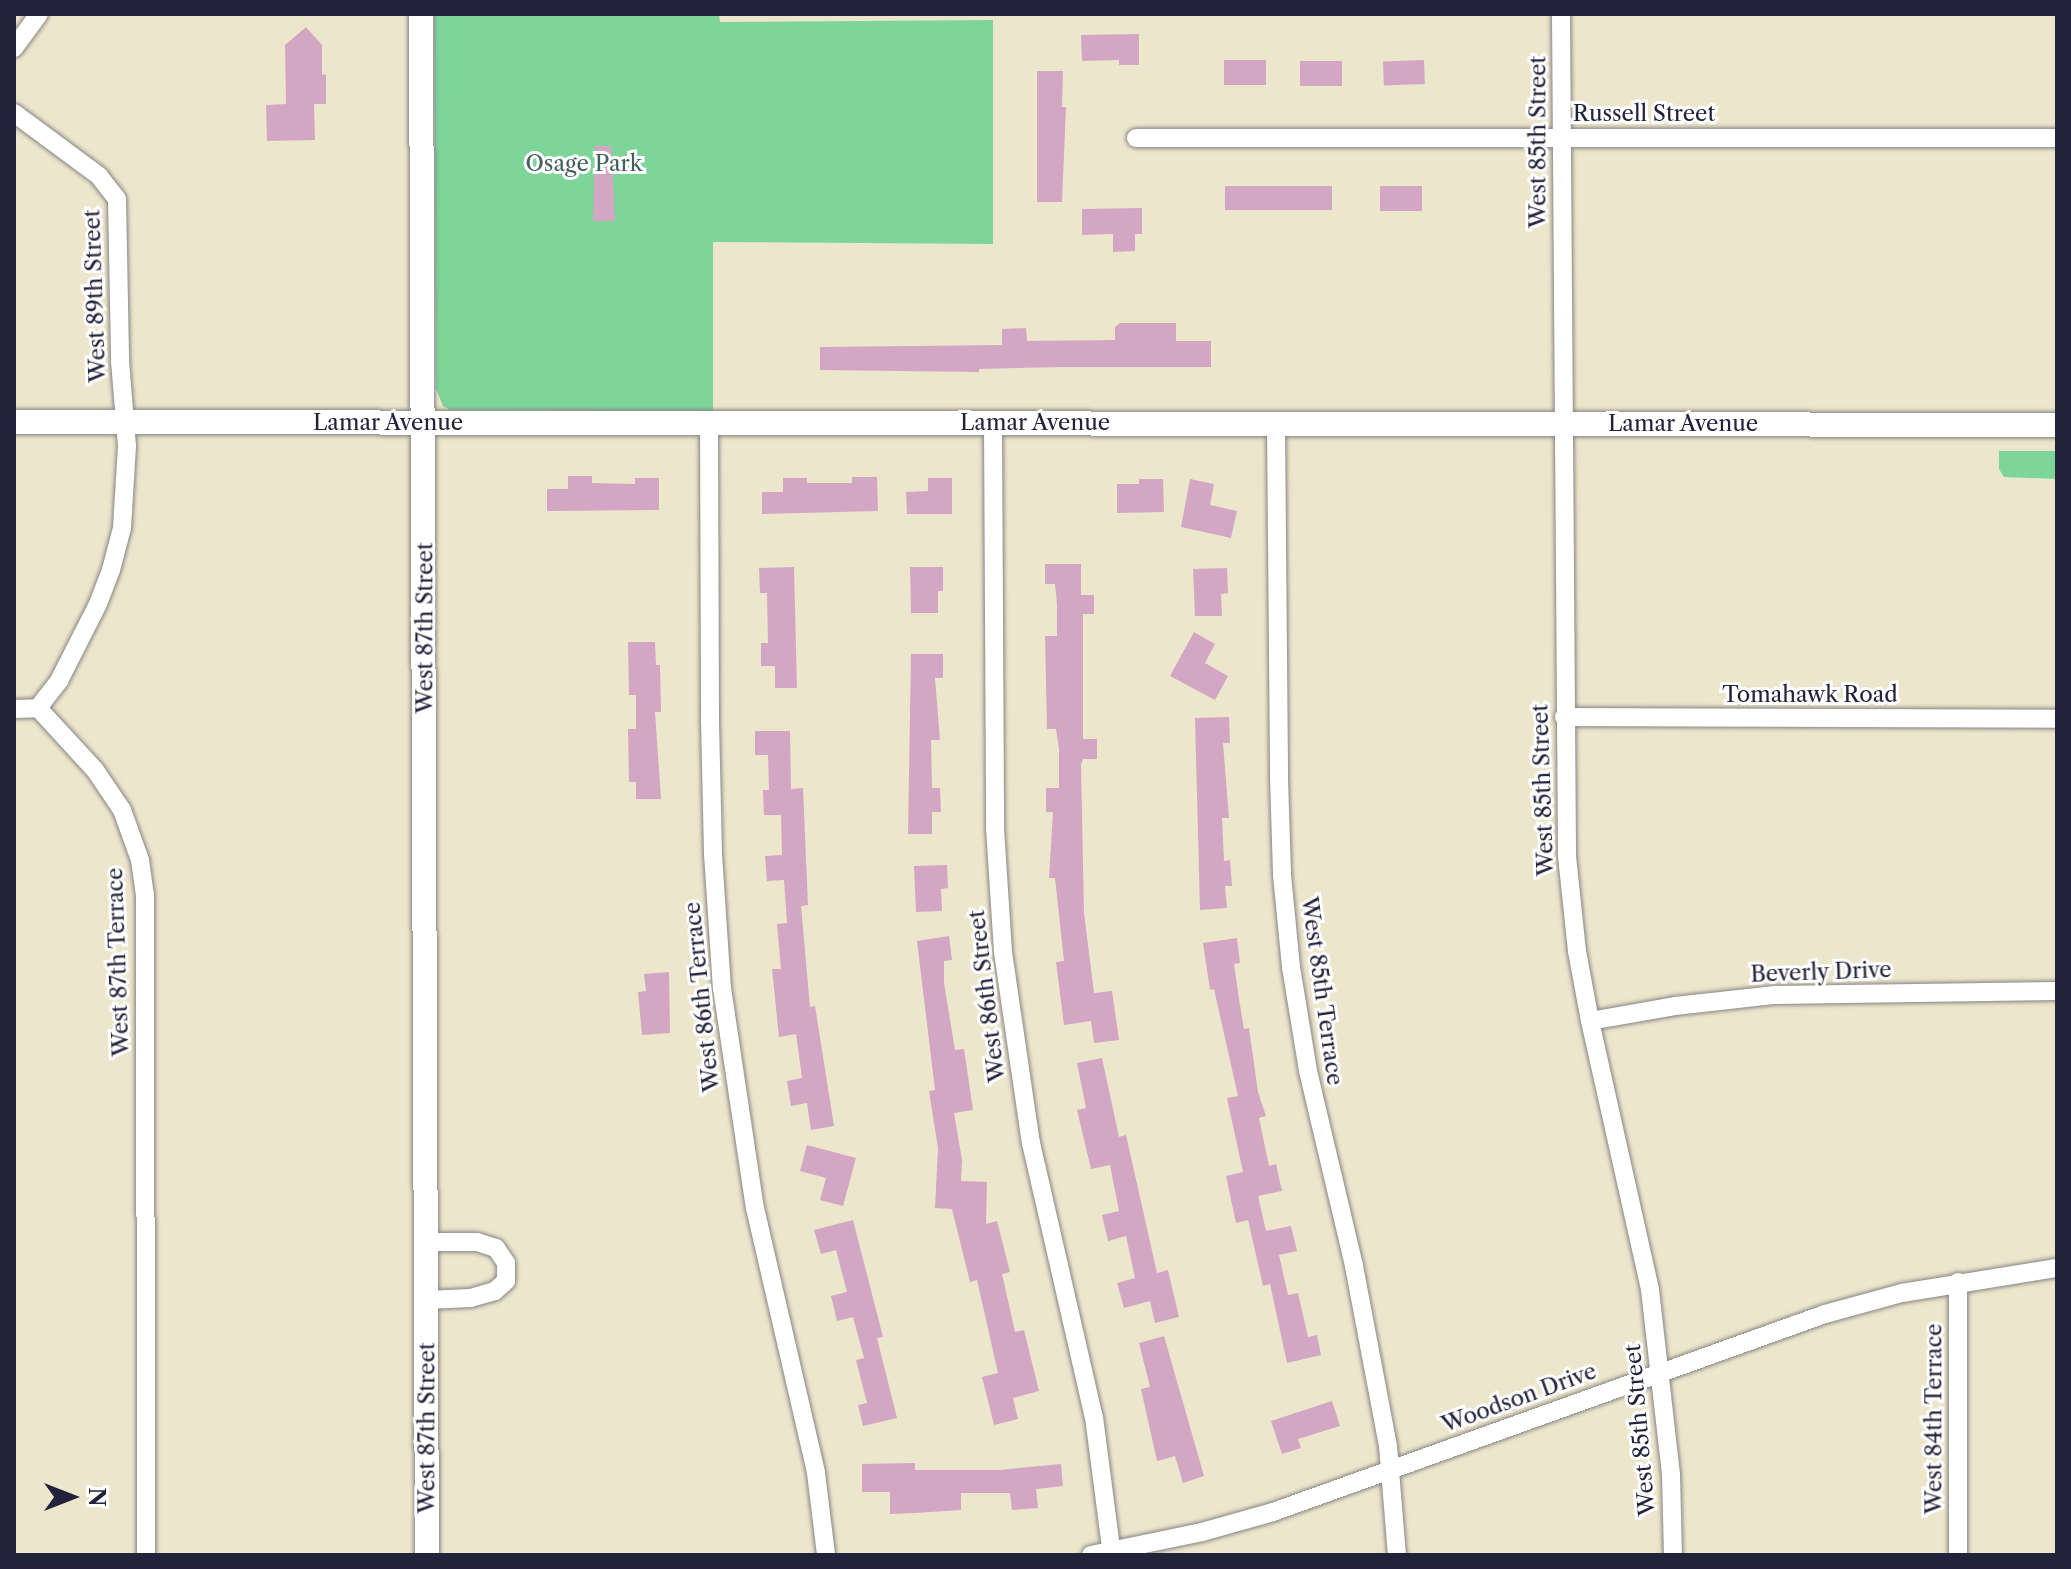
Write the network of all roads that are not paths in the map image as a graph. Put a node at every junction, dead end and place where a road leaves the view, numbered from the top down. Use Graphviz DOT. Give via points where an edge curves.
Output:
graph roads {
  1 [pos="39,14"];
  2 [pos="421,14"];
  3 [pos="1561,14"];
  4 [pos="14,48"];
  5 [pos="14,113"];
  6 [pos="1136,138"];
  7 [pos="1561,138"];
  8 [pos="2057,138"];
  9 [pos="14,422"];
  10 [pos="123,422"];
  11 [pos="424,423"];
  12 [pos="993,423"];
  13 [pos="709,424"];
  14 [pos="1276,424"];
  15 [pos="1562,424"];
  16 [pos="2057,425"];
  17 [pos="38,708"];
  18 [pos="14,709"];
  19 [pos="1564,717"];
  20 [pos="2057,719"];
  21 [pos="2057,991"];
  22 [pos="1590,1021"];
  23 [pos="426,1242"];
  24 [pos="2057,1268"];
  25 [pos="1958,1282"];
  26 [pos="426,1300"];
  27 [pos="1662,1371"];
  28 [pos="1389,1471"];
  29 [pos="1112,1553"];
  30 [pos="146,1555"];
  31 [pos="427,1555"];
  32 [pos="826,1555"];
  33 [pos="1091,1555"];
  34 [pos="1397,1555"];
  35 [pos="1673,1555"];
  36 [pos="1958,1555"];
  1 -- 4 [label="street"];
  2 -- 11 [label="street, West 87th Street"];
  3 -- 7 [label="street, West 85th Street"];
  5 -- 10 [label="street, West 89th Street" via="99,176 117,199"];
  6 -- 7 [label="street, Russell Street"];
  7 -- 8 [label="street, Russell Street"];
  7 -- 15 [label="street, West 85th Street"];
  9 -- 10 [label="street, Lamar Avenue"];
  10 -- 11 [label="street, Lamar Avenue"];
  10 -- 17 [label="street" via="127,485 111,570 59,681"];
  11 -- 13 [label="street, Lamar Avenue"];
  11 -- 23 [label="street, West 87th Street"];
  12 -- 13 [label="street, Lamar Avenue"];
  12 -- 14 [label="street, Lamar Avenue"];
  12 -- 29 [label="street, West 86th Street" via="995,828 1003,952 1031,1143 1094,1417"];
  13 -- 32 [label="street, West 86th Terrace" via="710,721 722,988 755,1208 816,1473"];
  14 -- 15 [label="street, Lamar Avenue"];
  14 -- 28 [label="street, West 85th Terrace" via="1279,778 1291,967 1311,1087 1363,1310"];
  15 -- 16 [label="street, Lamar Avenue"];
  15 -- 19 [label="street, West 85th Street"];
  17 -- 18 [label="street"];
  17 -- 30 [label="street, West 87th Terrace" via="95,770 122,810 140,860 145,894"];
  19 -- 20 [label="street, Tomahawk Road"];
  19 -- 22 [label="street, West 85th Street" via="1567,856"];
  21 -- 22 [label="street, Beverly Drive" via="1775,995"];
  22 -- 27 [label="street, West 85th Street" via="1650,1290"];
  23 -- 26 [label="street, West 87th Street"];
  23 -- 26 [label="street" via="477,1242 496,1248 506,1263 506,1281 495,1291 471,1298"];
  24 -- 25 [label="street, Woodson Drive"];
  25 -- 27 [label="street, Woodson Drive" via="1825,1314"];
  25 -- 36 [label="street, West 84th Terrace"];
  26 -- 31 [label="street, West 87th Street"];
  27 -- 28 [label="street, Woodson Drive"];
  27 -- 35 [label="street, West 85th Street"];
  28 -- 29 [label="street, Woodson Drive" via="1273,1512"];
  28 -- 34 [label="street, West 85th Terrace"];
  29 -- 33 [label="street, Woodson Drive"];
}
